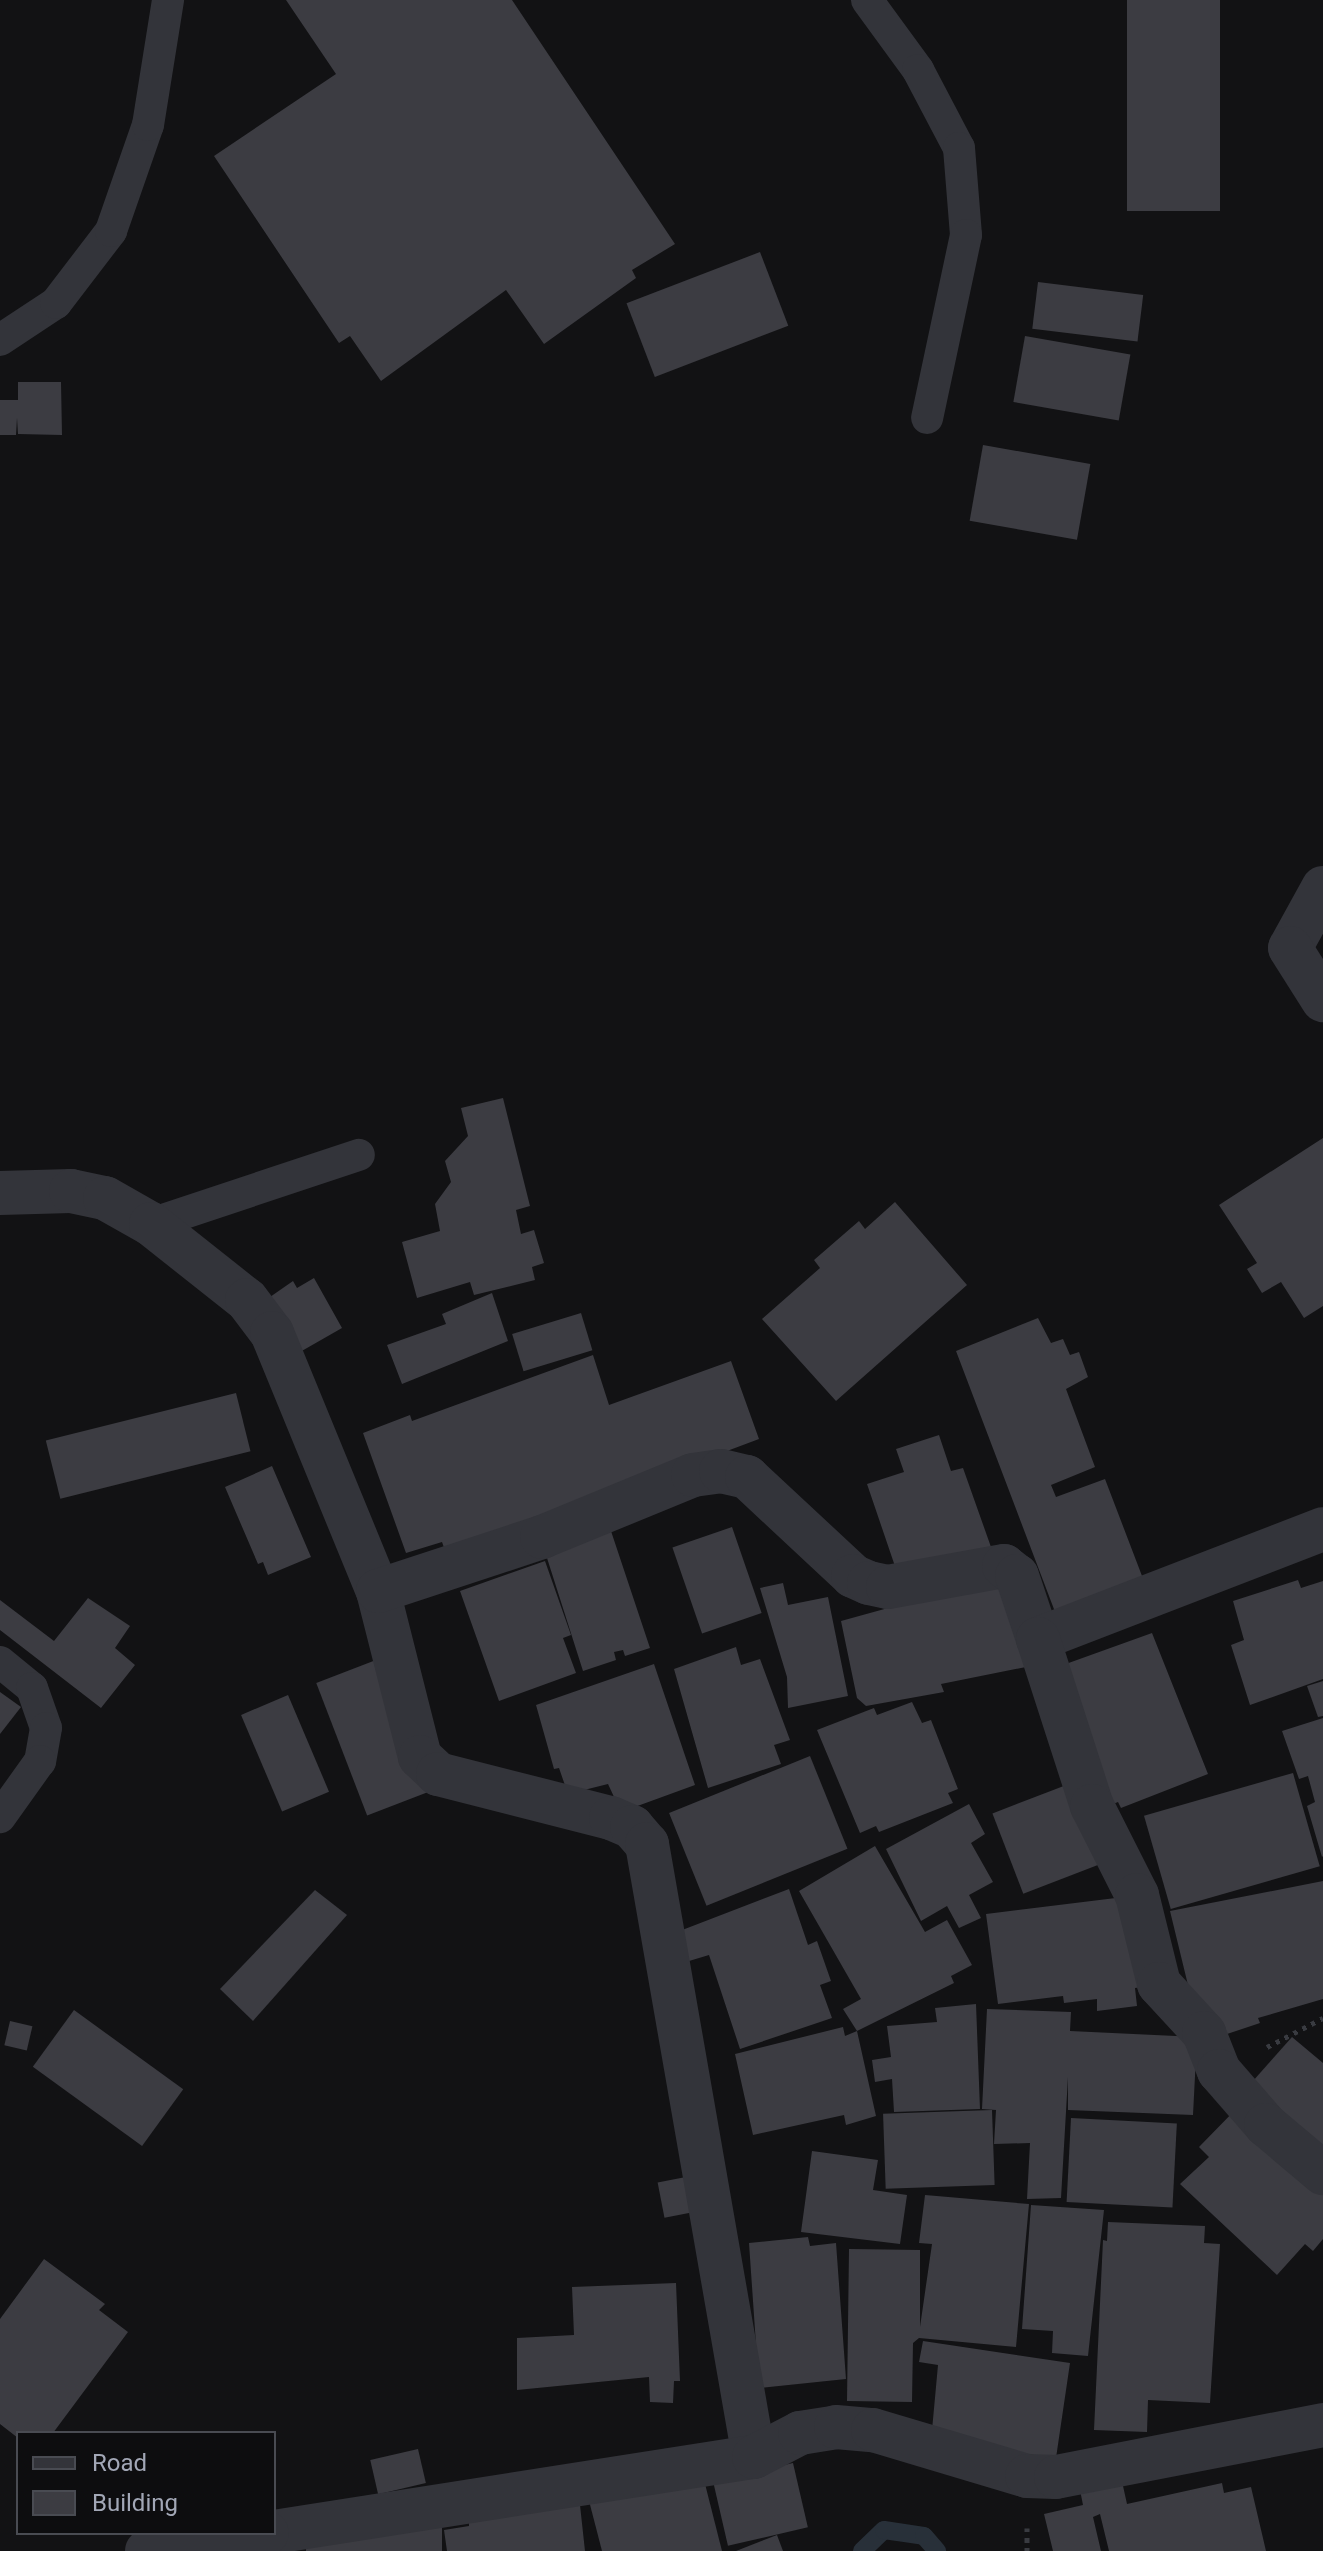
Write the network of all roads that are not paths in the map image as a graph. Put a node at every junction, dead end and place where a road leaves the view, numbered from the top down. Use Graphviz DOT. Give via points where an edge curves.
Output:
graph roads {
  1 [pos="168,0"];
  2 [pos="867,0"];
  3 [pos="0,340"];
  4 [pos="927,418"];
  5 [pos="1323,888"];
  6 [pos="1323,1000"];
  7 [pos="359,1155"];
  8 [pos="0,1193"];
  9 [pos="151,1224"];
  10 [pos="1323,1529"];
  11 [pos="378,1591"];
  12 [pos="1038,1639"];
  13 [pos="0,1662"];
  14 [pos="0,1817"];
  15 [pos="1323,2173"];
  16 [pos="1323,2425"];
  17 [pos="754,2457"];
  18 [pos="276,2532"];
  19 [pos="254,2535"];
  20 [pos="147,2551"];
  1 -- 3 [label="lane" via="148,125 111,231 56,303"];
  2 -- 4 [label="lane" via="918,70 959,148 966,235"];
  5 -- 6 [label="street" via="1290,948"];
  7 -- 9 [label="lane"];
  8 -- 9 [label="street" via="94,1196"];
  9 -- 11 [label="street" via="247,1300 272,1333"];
  10 -- 12 [label="street"];
  11 -- 12 [label="street" via="542,1537 693,1475 721,1471 747,1477 853,1576 869,1583 888,1587 1004,1566 1017,1576"];
  11 -- 17 [label="street" via="420,1757 438,1774 611,1818 632,1827 647,1844"];
  12 -- 15 [label="street" via="1092,1806 1137,1895 1159,1984 1204,2033 1219,2071 1266,2125"];
  13 -- 14 [label="lane" via="32,1688 46,1728 40,1761"];
  16 -- 17 [label="street" via="1056,2477 1027,2476 873,2430 836,2427 800,2433"];
  17 -- 18 [label="street"];
  19 -- 20 [label="street"];
}
